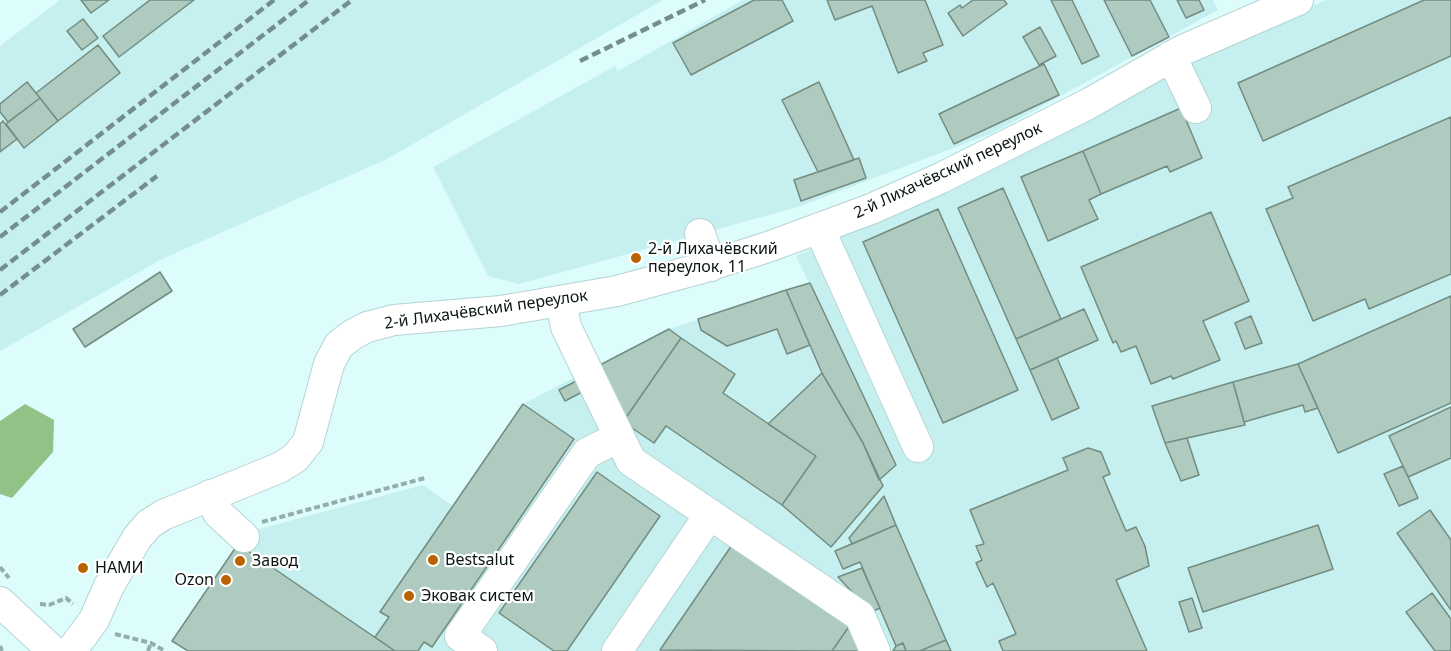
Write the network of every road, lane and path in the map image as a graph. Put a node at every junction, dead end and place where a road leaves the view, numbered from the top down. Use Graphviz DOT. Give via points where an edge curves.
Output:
graph roads {
  1 [pos="1298,0"];
  2 [pos="1171,56"];
  3 [pos="1196,108"];
  4 [pos="819,228"];
  5 [pos="700,234"];
  6 [pos="711,266"];
  7 [pos="561,301"];
  8 [pos="619,437"];
  9 [pos="918,447"];
  10 [pos="210,495"];
  11 [pos="710,514"];
  12 [pos="244,537"];
  13 [pos="0,567"];
  14 [pos="6,592"];
  15 [pos="33,600"];
  16 [pos="73,604"];
  17 [pos="111,633"];
  18 [pos="151,643"];
  19 [pos="0,646"];
  20 [pos="2,651"];
  21 [pos="52,651"];
  22 [pos="71,651"];
  23 [pos="148,651"];
  24 [pos="165,651"];
  25 [pos="482,651"];
  26 [pos="617,651"];
  27 [pos="875,651"];
  1 -- 2 [label="street, 2-й Лихачёвский переулок"];
  2 -- 3 [label="street"];
  2 -- 4 [label="street, 2-й Лихачёвский переулок" via="1088,104 941,178 889,186"];
  4 -- 6 [label="street, 2-й Лихачёвский переулок"];
  4 -- 9 [label="street"];
  5 -- 6 [label="street"];
  6 -- 7 [label="street, 2-й Лихачёвский переулок"];
  7 -- 8 [label="street" via="566,327"];
  7 -- 10 [label="street, 2-й Лихачёвский переулок" via="501,311 394,320 352,335 339,345 329,364 308,442 295,458"];
  8 -- 11 [label="street" via="630,461"];
  8 -- 25 [label="street" via="587,453 460,636"];
  10 -- 12 [label="street" via="218,513"];
  10 -- 22 [label="street, 2-й Лихачёвский переулок" via="163,515 137,537 94,620"];
  11 -- 26 [label="street"];
  11 -- 27 [label="street" via="860,616"];
  13 -- 14 [label="path"];
  14 -- 21 [label="street"];
  15 -- 16 [label="path" via="49,605 66,598"];
  17 -- 18 [label="path"];
  18 -- 23 [label="path"];
  18 -- 24 [label="path"];
  19 -- 20 [label="path"];
}
